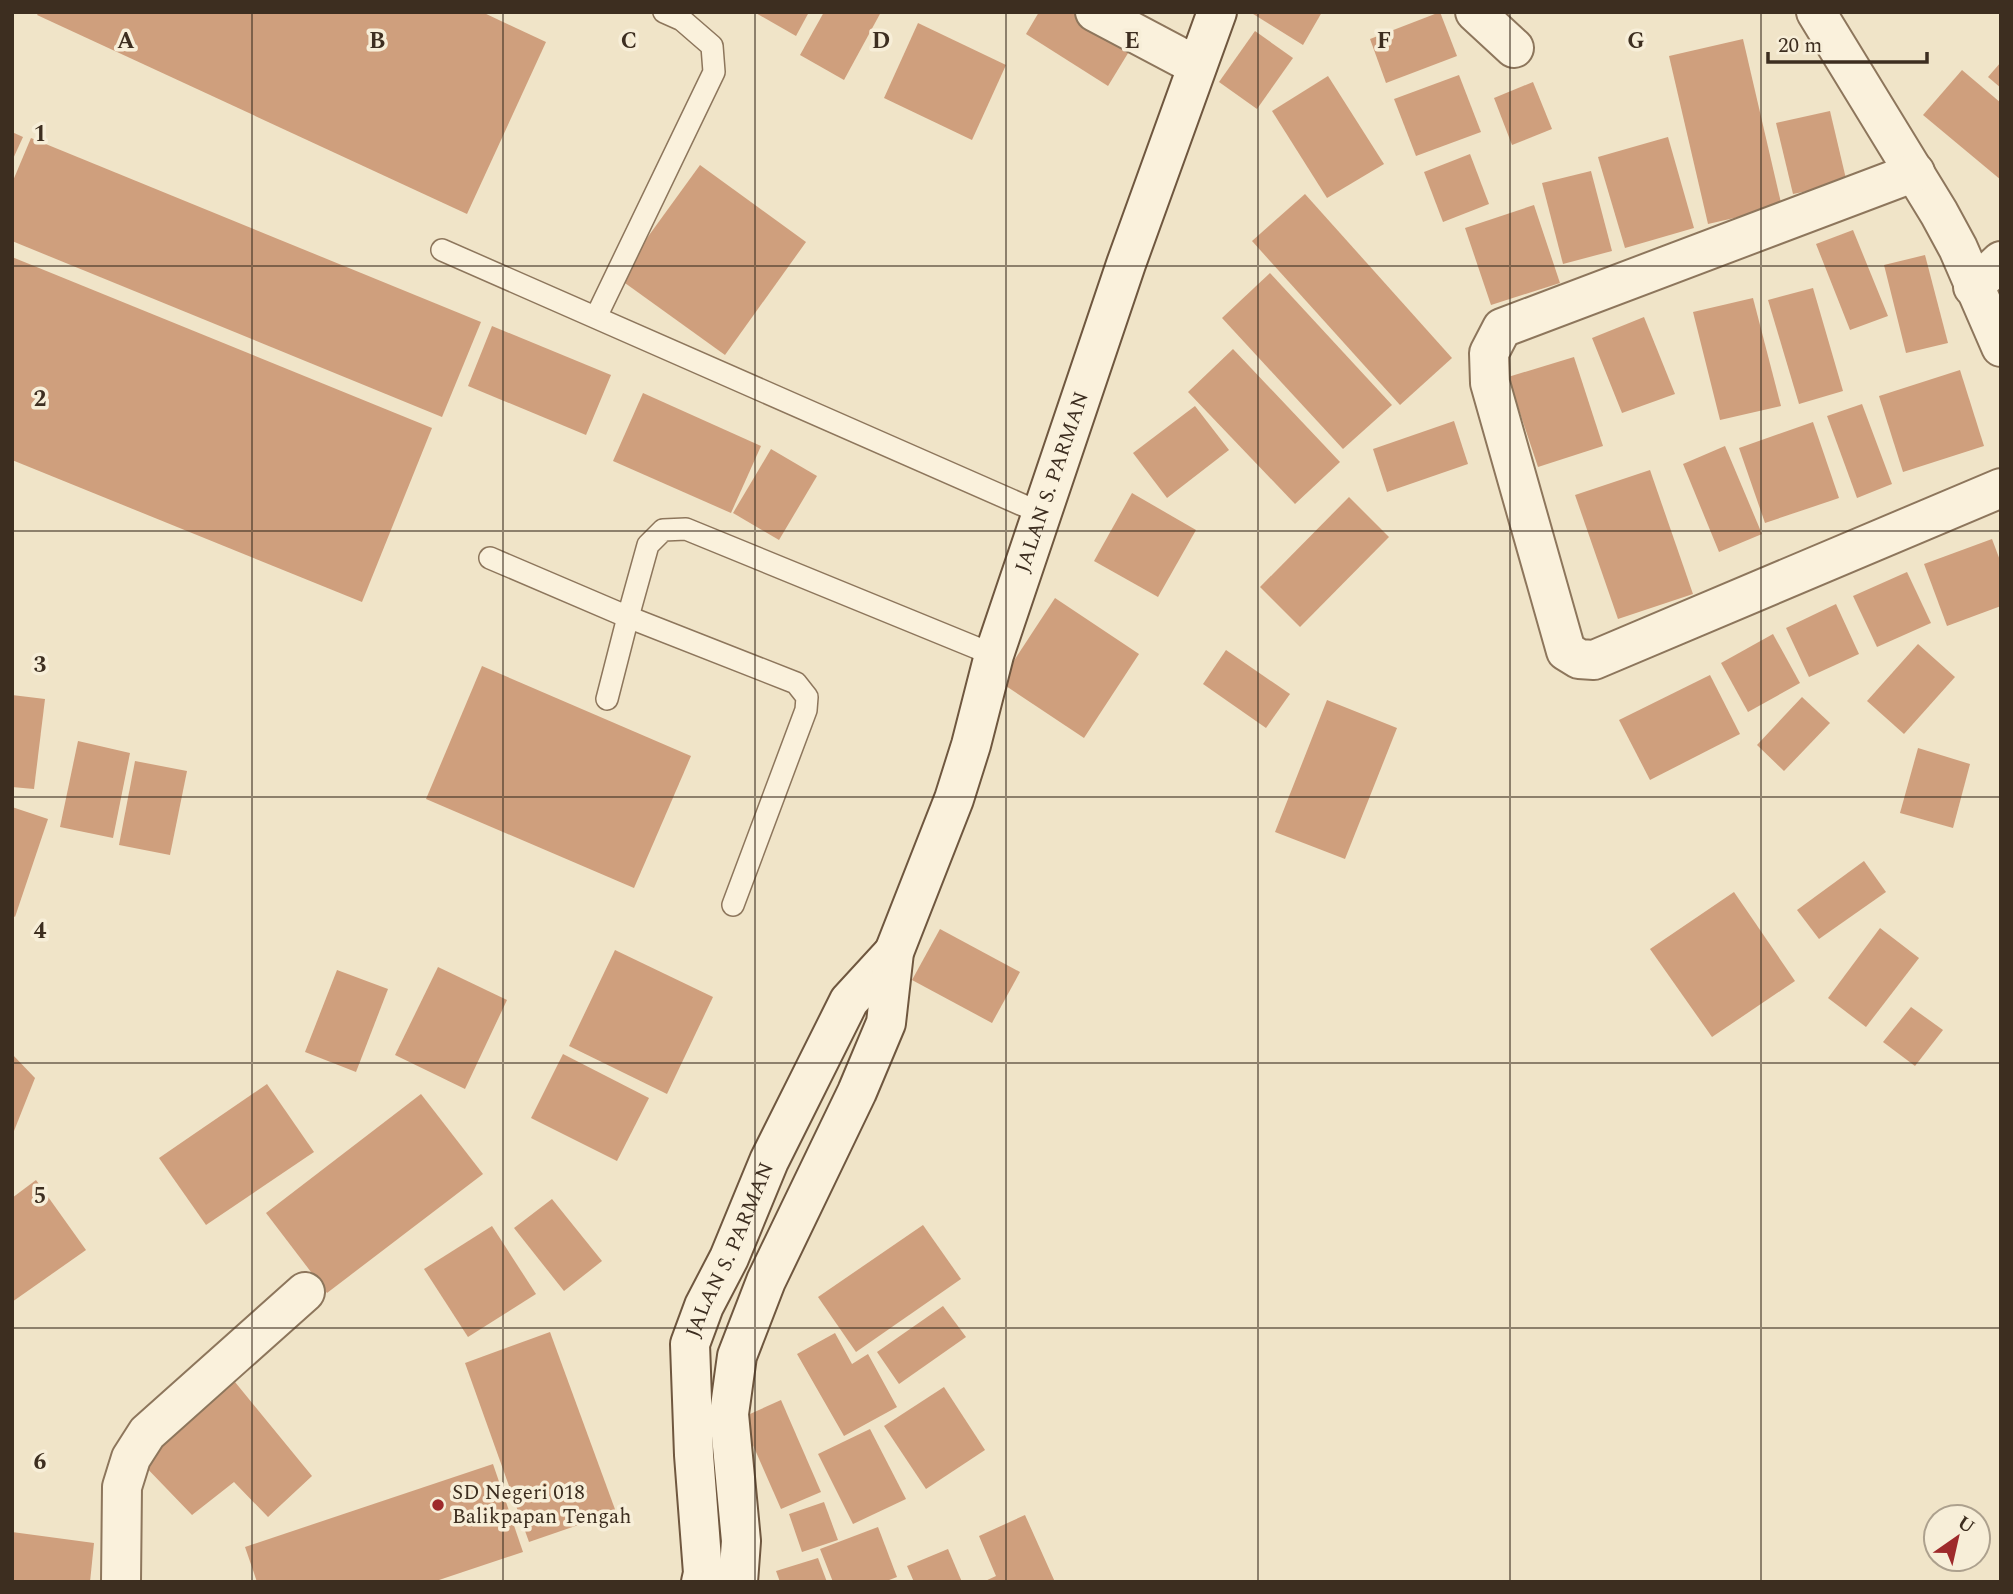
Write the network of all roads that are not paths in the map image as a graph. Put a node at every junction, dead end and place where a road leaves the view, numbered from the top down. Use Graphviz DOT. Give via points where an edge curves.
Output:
graph roads {
  1 [pos="664,12"];
  2 [pos="1096,12"];
  3 [pos="1217,12"];
  4 [pos="1475,12"];
  5 [pos="1816,12"];
  6 [pos="1514,48"];
  7 [pos="1197,66"];
  8 [pos="1915,172"];
  9 [pos="442,250"];
  10 [pos="2001,261"];
  11 [pos="1973,287"];
  12 [pos="596,317"];
  13 [pos="2001,347"];
  14 [pos="2001,488"];
  15 [pos="1043,514"];
  16 [pos="491,558"];
  17 [pos="628,617"];
  18 [pos="994,655"];
  19 [pos="607,699"];
  20 [pos="733,905"];
  21 [pos="894,952"];
  22 [pos="305,1292"];
  23 [pos="121,1582"];
  24 [pos="701,1582"];
  25 [pos="738,1582"];
  1 -- 12 [label="lane" via="682,20 712,46 713,72"];
  2 -- 7 [label="main road"];
  3 -- 7 [label="main road, JALAN S. PARMAN"];
  4 -- 6 [label="main road"];
  5 -- 8 [label="main road"];
  7 -- 15 [label="main road, JALAN S. PARMAN"];
  8 -- 11 [label="main road" via="1958,248"];
  8 -- 14 [label="main road" via="1502,328 1489,353 1490,383 1566,651 1578,659 1594,660"];
  9 -- 12 [label="lane"];
  10 -- 11 [label="main road"];
  11 -- 13 [label="main road"];
  12 -- 15 [label="lane"];
  15 -- 18 [label="main road, JALAN S. PARMAN"];
  16 -- 17 [label="lane"];
  17 -- 18 [label="lane" via="648,545 663,530 686,529"];
  17 -- 19 [label="lane"];
  17 -- 20 [label="lane" via="796,683 807,697"];
  18 -- 21 [label="main road, JALAN S. PARMAN" via="954,799"];
  21 -- 24 [label="main road, JALAN S. PARMAN" via="849,1000 769,1161 690,1344"];
  21 -- 25 [label="main road, JALAN S. PARMAN" via="886,1023 766,1281 737,1356 729,1414 741,1541"];
  22 -- 23 [label="main road" via="147,1433 131,1458 122,1487"];
}
